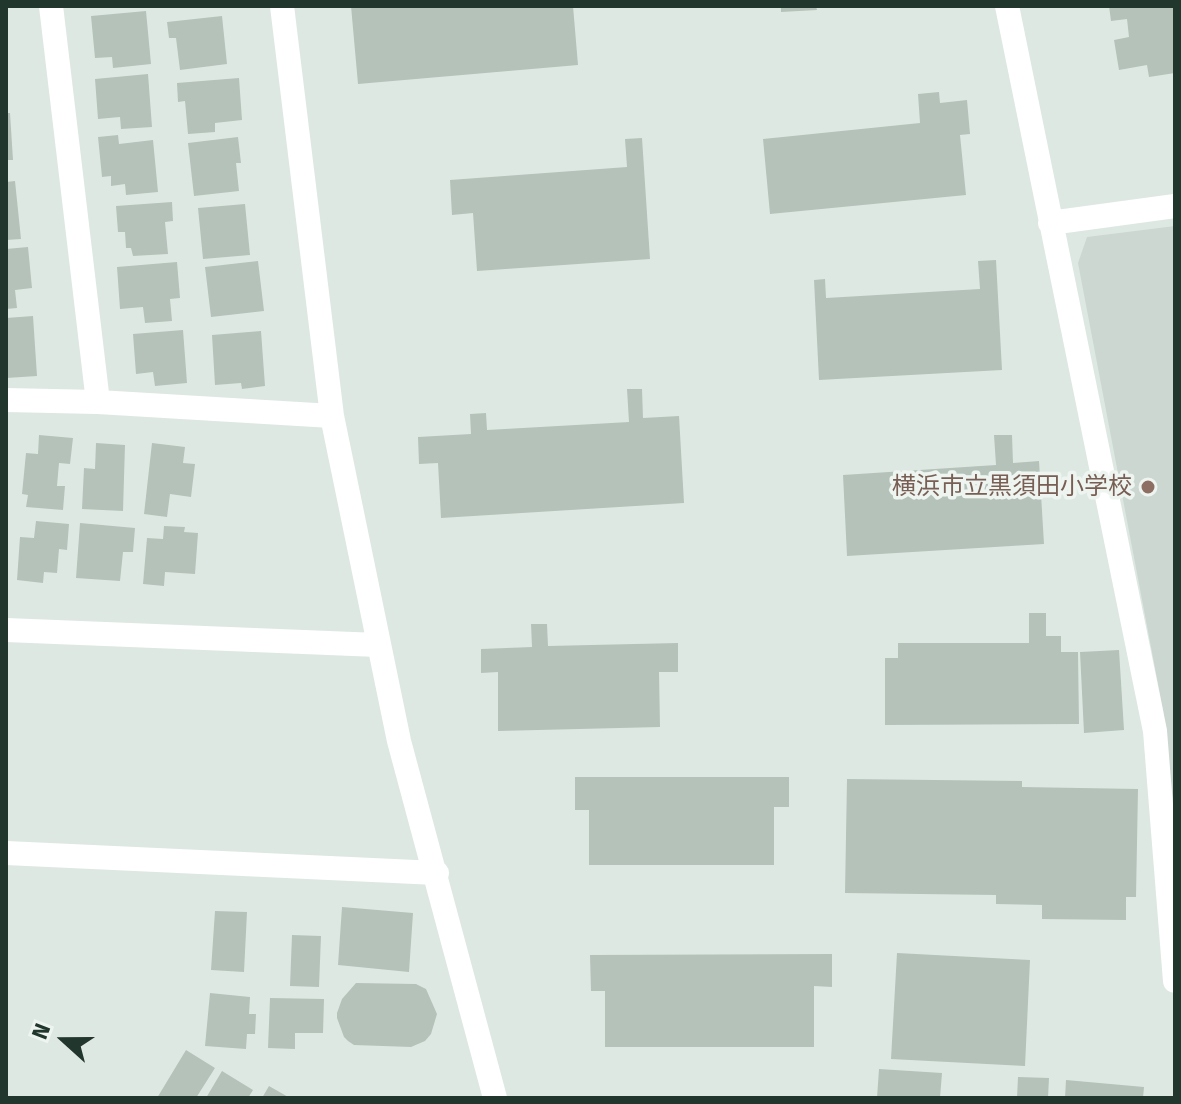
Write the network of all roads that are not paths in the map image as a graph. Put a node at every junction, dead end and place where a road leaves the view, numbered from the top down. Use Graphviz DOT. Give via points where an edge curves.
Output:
graph roads {
  1 [pos="51,6"];
  2 [pos="282,6"];
  3 [pos="1007,6"];
  4 [pos="1175,206"];
  5 [pos="1050,223"];
  6 [pos="6,400"];
  7 [pos="98,402"];
  8 [pos="332,416"];
  9 [pos="6,630"];
  10 [pos="378,645"];
  11 [pos="6,853"];
  12 [pos="437,873"];
  13 [pos="1175,981"];
  14 [pos="495,1098"];
  1 -- 7 [label="street"];
  2 -- 8 [label="street"];
  3 -- 5 [label="street"];
  4 -- 5 [label="street"];
  5 -- 13 [label="street" via="1155,731"];
  6 -- 7 [label="street"];
  7 -- 8 [label="street"];
  8 -- 10 [label="street"];
  9 -- 10 [label="street"];
  10 -- 12 [label="street"];
  11 -- 12 [label="street"];
  12 -- 14 [label="street"];
}
